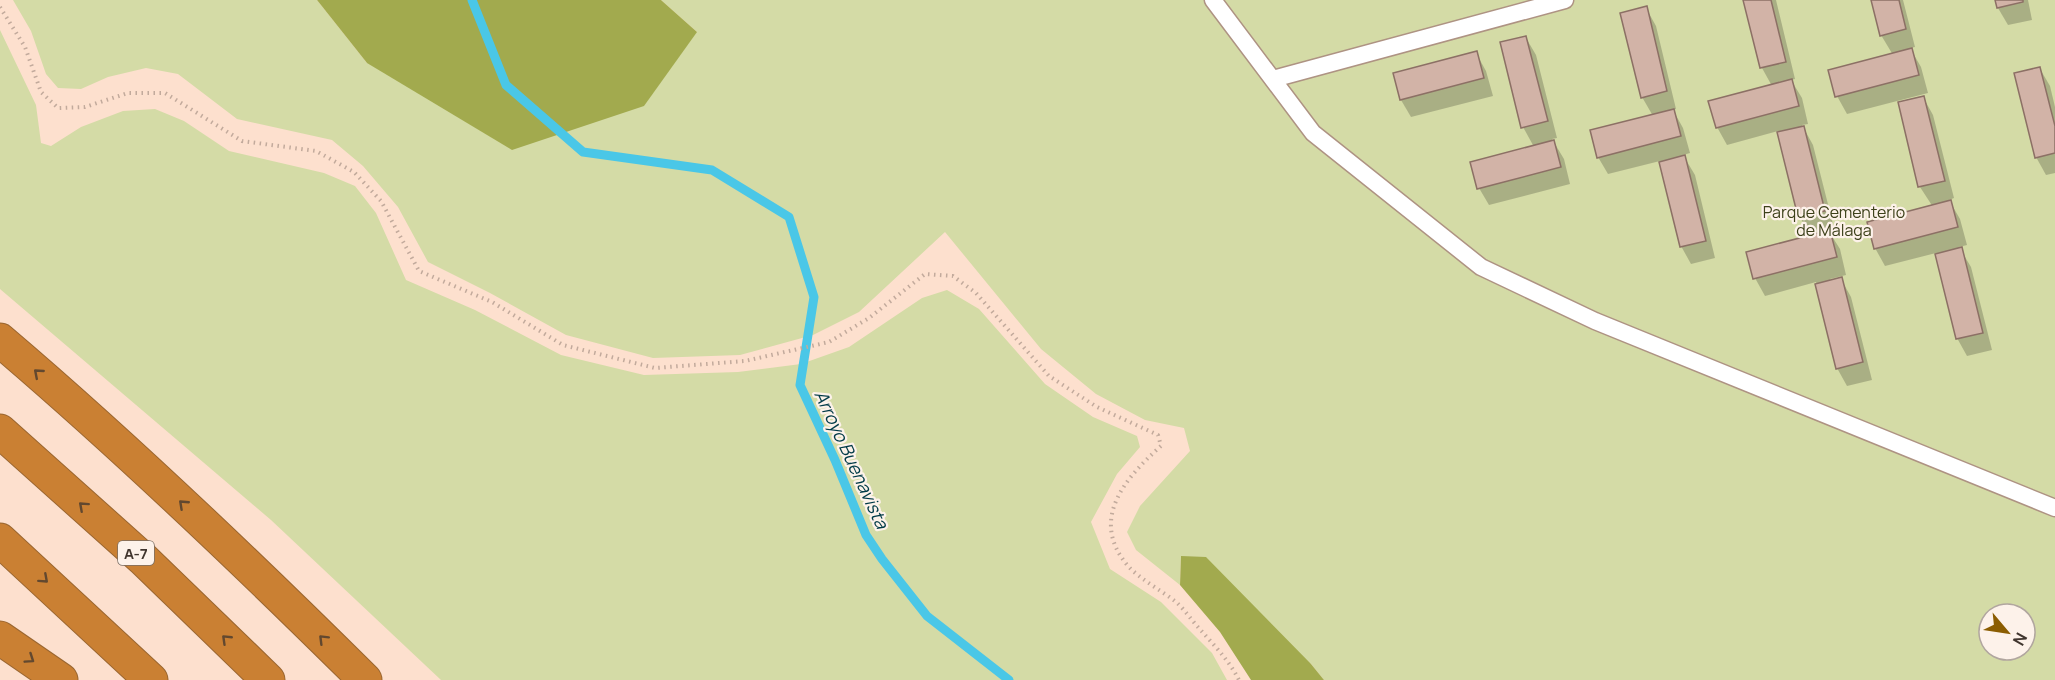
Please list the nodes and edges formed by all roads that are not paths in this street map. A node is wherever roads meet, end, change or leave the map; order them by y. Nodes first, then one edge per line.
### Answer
1 (1213, 0) edge
2 (1565, 0) edge
3 (1273, 79) junction
4 (0, 340) edge
5 (0, 431) edge
6 (2055, 508) edge
7 (0, 540) edge
8 (0, 638) edge
9 (61, 680) edge
10 (151, 680) edge
11 (268, 680) edge
12 (365, 680) edge

1 - 3 lane
2 - 3 lane
3 - 6 lane
12 -> 4 highway
11 -> 5 highway, A-7
7 -> 10 highway
8 -> 9 highway

